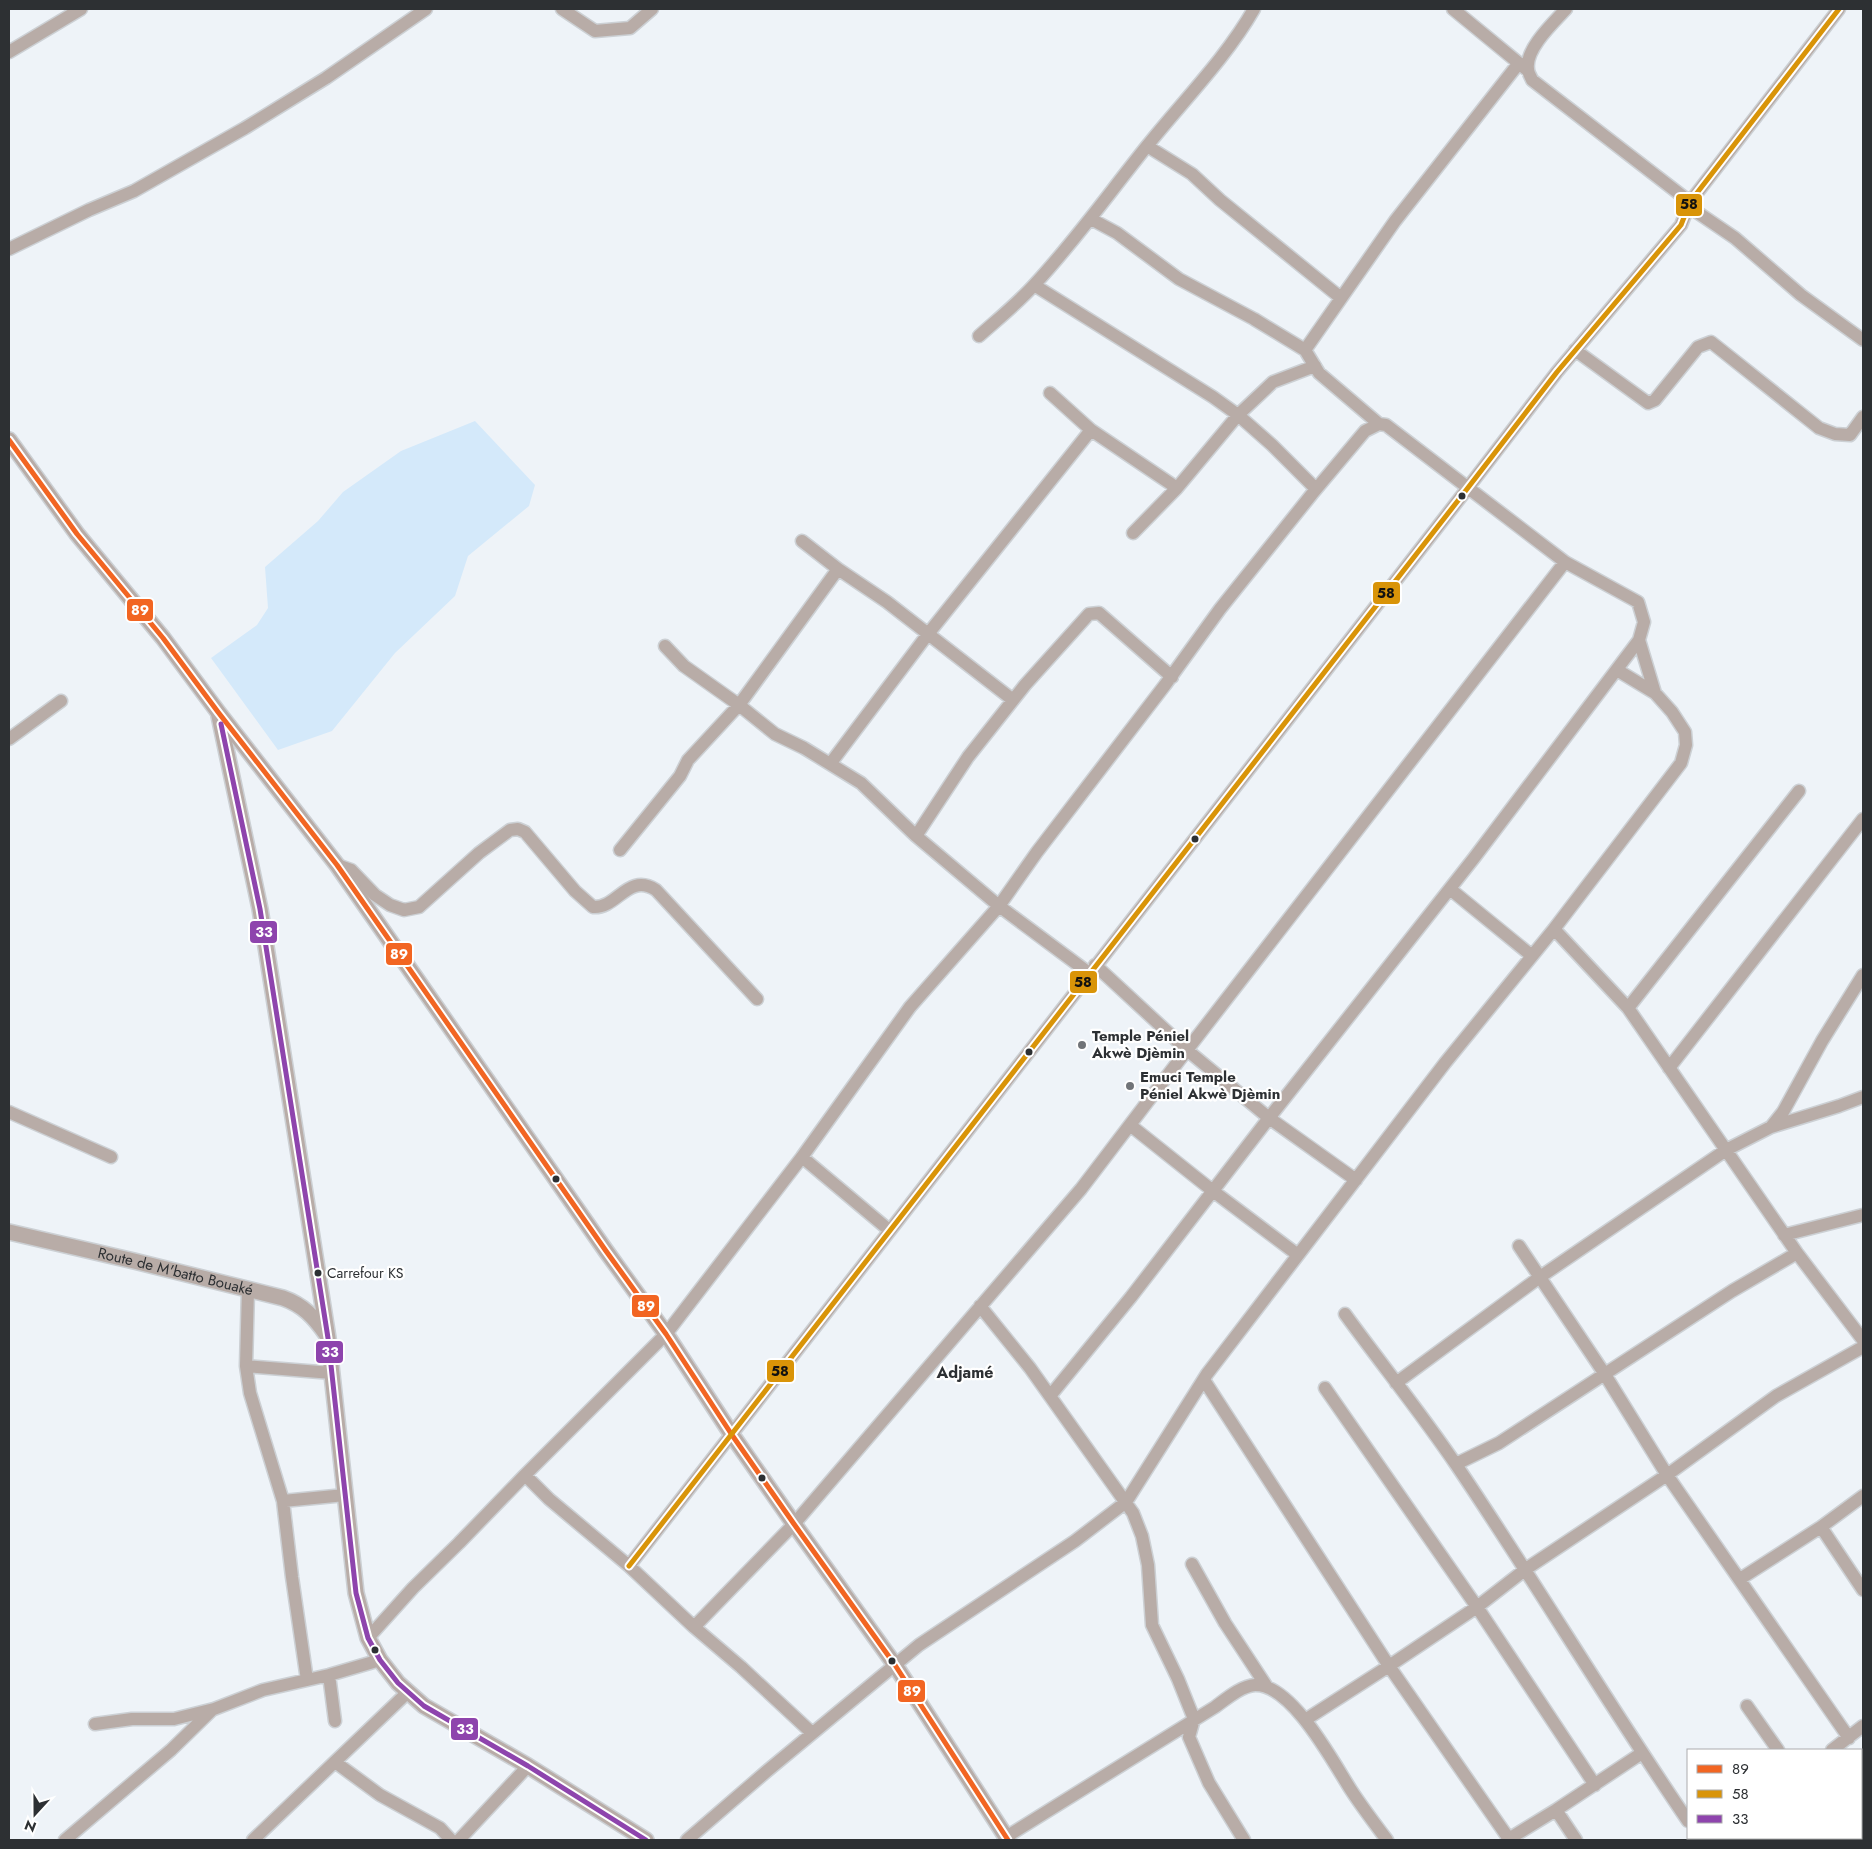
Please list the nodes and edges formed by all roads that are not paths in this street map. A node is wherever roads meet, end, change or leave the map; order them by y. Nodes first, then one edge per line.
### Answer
1 (81, 9) edge
2 (426, 9) edge
3 (562, 9) edge
4 (652, 9) edge
5 (1254, 9) edge
6 (1453, 9) edge
7 (1566, 9) edge
8 (1838, 9) edge
9 (9, 52) edge
10 (1524, 67) junction
11 (1147, 146) junction
12 (1689, 204) junction
13 (1091, 219) junction
14 (9, 249) edge
15 (1034, 285) junction
16 (1341, 298) junction
17 (979, 336) dead end
18 (1863, 340) edge
19 (1304, 350) junction
20 (1575, 350) junction
21 (1315, 366) junction
22 (1050, 393) dead end
23 (1238, 415) junction
24 (1863, 418) edge
25 (1379, 424) junction
26 (1091, 430) junction
27 (9, 440) edge
28 (1177, 488) junction
29 (1316, 489) junction
30 (1467, 489) junction
31 (1133, 533) dead end
32 (802, 540) dead end
33 (1565, 562) junction
34 (838, 569) junction
35 (928, 634) junction
36 (1639, 640) junction
37 (665, 646) dead end
38 (1617, 670) junction
39 (1172, 677) junction
40 (1655, 693) junction
41 (1013, 700) junction
42 (61, 701) dead end
43 (738, 705) junction
44 (218, 712) junction
45 (9, 740) edge
46 (830, 764) junction
47 (1799, 791) dead end
48 (1863, 819) edge
49 (916, 836) junction
50 (620, 850) dead end
51 (337, 865) junction
52 (1450, 889) junction
53 (999, 906) junction
54 (1554, 929) junction
55 (1532, 956) junction
56 (1092, 969) junction
57 (1863, 975) edge
58 (757, 999) dead end
59 (1628, 1008) junction
60 (1187, 1050) junction
61 (1669, 1068) junction
62 (1863, 1097) edge
63 (9, 1112) edge
64 (1269, 1118) junction
65 (1130, 1125) junction
66 (1771, 1127) junction
67 (1726, 1150) junction
68 (111, 1157) dead end
69 (802, 1157) junction
70 (1356, 1180) junction
71 (1213, 1191) junction
72 (1863, 1215) edge
73 (889, 1230) junction
74 (9, 1232) edge
75 (1784, 1234) junction
76 (1519, 1246) dead end
77 (1797, 1253) junction
78 (1298, 1255) junction
79 (1540, 1277) junction
80 (248, 1289) junction
81 (980, 1306) junction
82 (1345, 1314) dead end
83 (666, 1334) junction
84 (328, 1338) junction
85 (1863, 1340) edge
86 (1863, 1347) edge
87 (246, 1366) junction
88 (332, 1373) junction
89 (1604, 1374) junction
90 (1204, 1380) junction
91 (1396, 1383) junction
92 (1325, 1388) dead end
93 (1050, 1396) junction
94 (732, 1435) junction
95 (1456, 1464) junction
96 (525, 1475) junction
97 (1667, 1475) junction
98 (345, 1495) junction
99 (1863, 1496) edge
100 (283, 1501) junction
101 (1126, 1502) junction
102 (794, 1524) junction
103 (1821, 1527) junction
104 (1192, 1564) dead end
105 (629, 1566) junction
106 (1526, 1569) junction
107 (1740, 1579) junction
108 (1863, 1590) edge
109 (1477, 1608) junction
110 (694, 1627) junction
111 (368, 1638) junction
112 (380, 1660) junction
113 (895, 1665) junction
114 (1389, 1666) junction
115 (328, 1675) junction
116 (307, 1680) junction
117 (1267, 1687) junction
118 (408, 1692) junction
119 (1747, 1706) dead end
120 (214, 1708) junction
121 (1194, 1720) junction
122 (1305, 1720) junction
123 (335, 1721) dead end
124 (95, 1724) dead end
125 (1863, 1726) edge
126 (812, 1733) junction
127 (1849, 1738) junction
128 (1777, 1749) edge
129 (1833, 1749) edge
130 (1642, 1753) junction
131 (335, 1762) junction
132 (528, 1766) junction
133 (1595, 1785) junction
134 (1556, 1810) junction
135 (1687, 1820) edge
136 (1007, 1839) edge
137 (65, 1840) edge
138 (253, 1840) edge
139 (451, 1840) edge
140 (459, 1840) edge
141 (646, 1840) edge
142 (687, 1840) edge
143 (1243, 1840) edge
144 (1387, 1840) edge
145 (1508, 1840) edge
146 (1576, 1840) edge

1 - 9 street
2 - 14 street
3 - 4 street
5 - 11 street
6 - 10 street
7 - 10 street
8 - 12 street
10 - 12 street
10 - 16 street
11 - 13 street
11 - 16 street
12 - 18 street
12 - 20 street
13 - 15 street
13 - 19 street
15 - 17 street
15 - 23 street
16 - 19 street
19 - 21 street
20 - 24 street
20 - 30 street
21 - 23 street
21 - 25 street
22 - 26 street
23 - 28 street
23 - 29 street
25 - 29 street
25 - 30 street
26 - 28 street
26 - 35 street
27 - 44 street
28 - 31 street
29 - 39 street
30 - 33 street
30 - 56 street
32 - 34 street
33 - 36 street
33 - 60 street
34 - 35 street
34 - 43 street
35 - 41 street
35 - 46 street
36 - 38 street
36 - 40 street
37 - 43 street
38 - 40 street
38 - 52 street
39 - 41 street
39 - 53 street
40 - 54 street
41 - 49 street
42 - 45 street
43 - 46 street
43 - 50 street
44 - 51 street
44 - 84 street
46 - 49 street
47 - 59 street
48 - 61 street
49 - 53 street
51 - 58 street
51 - 83 street
52 - 55 street
52 - 64 street
53 - 56 street
53 - 69 street
54 - 55 street
54 - 59 street
55 - 70 street
56 - 60 street
56 - 73 street
57 - 66 street
59 - 61 street
60 - 64 street
60 - 65 street
61 - 67 street
62 - 66 street
63 - 68 street
64 - 70 street
64 - 71 street
65 - 71 street
65 - 81 street
66 - 67 street
67 - 75 street
67 - 79 street
69 - 73 street
69 - 83 street
70 - 78 street
71 - 78 street
71 - 93 street
72 - 75 street
73 - 94 street
74 - 80 street, Route de M'batto Bouaké
75 - 77 street
76 - 79 street
77 - 85 street
77 - 89 street
78 - 90 street
79 - 89 street
79 - 91 street
80 - 84 street, Route de M'batto Bouaké
80 - 87 street
81 - 93 street
81 - 102 street
82 - 91 street
83 - 94 street
83 - 96 street
84 - 88 street
86 - 97 street
87 - 88 street
87 - 100 street
88 - 98 street
89 - 95 street
89 - 97 street
90 - 101 street
90 - 114 street
91 - 95 street
92 - 109 street
93 - 101 street
94 - 102 street
94 - 105 street
95 - 106 street
96 - 105 street
96 - 111 street
97 - 106 street
97 - 107 street
98 - 100 street
98 - 111 street
99 - 103 street
100 - 116 street
101 - 113 street
101 - 121 street
102 - 110 street
102 - 113 street
103 - 107 street
103 - 108 street
104 - 117 street
105 - 110 street
106 - 109 street
106 - 130 street
107 - 127 street
109 - 114 street
109 - 133 street
110 - 126 street
111 - 112 street
112 - 115 street
112 - 118 street
113 - 126 street
113 - 136 street
114 - 122 street
114 - 145 street
115 - 116 street
115 - 123 street
116 - 120 street
117 - 121 street
117 - 122 street
118 - 131 street
118 - 132 street
119 - 128 street
120 - 124 street
120 - 137 street
121 - 136 street
121 - 143 street
122 - 144 street
125 - 127 street
126 - 142 street
127 - 129 street
130 - 133 street
130 - 135 street
131 - 138 street
131 - 139 street
132 - 140 street
132 - 141 street
133 - 134 street
134 - 145 street
134 - 146 street

